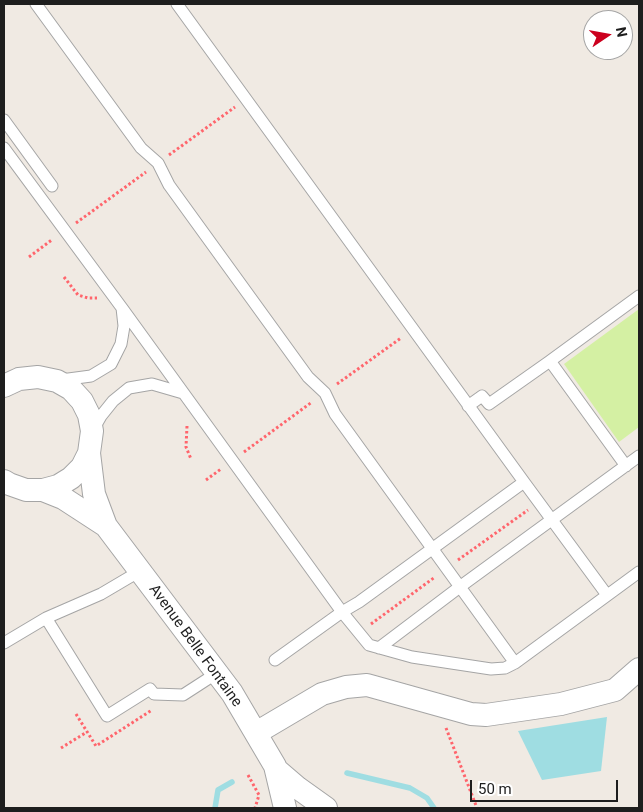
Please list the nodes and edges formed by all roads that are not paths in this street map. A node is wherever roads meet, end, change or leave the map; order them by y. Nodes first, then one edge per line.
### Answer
1 (36, 4) edge
2 (177, 4) edge
3 (4, 120) edge
4 (4, 148) edge
5 (52, 186) dead end
6 (639, 296) edge
7 (118, 303) junction
8 (550, 361) junction
9 (9, 377) edge
10 (57, 381) junction
11 (183, 393) junction
12 (468, 406) junction
13 (90, 442) junction
14 (639, 456) edge
15 (626, 466) junction
16 (524, 482) junction
17 (6, 486) edge
18 (43, 490) junction
19 (552, 520) junction
20 (106, 526) junction
21 (433, 548) junction
22 (140, 571) junction
23 (639, 572) edge
24 (461, 586) junction
25 (607, 596) junction
26 (342, 612) junction
27 (46, 618) junction
28 (4, 644) edge
29 (379, 648) junction
30 (275, 660) dead end
31 (515, 663) junction
32 (639, 669) edge
33 (217, 673) junction
34 (256, 733) junction
35 (277, 770) junction
36 (285, 808) edge
37 (326, 808) edge

1 - 21 lane
2 - 12 lane
3 - 5 lane
4 - 7 lane
6 - 8 lane
7 - 10 lane
7 - 11 lane
8 - 12 lane
8 - 15 lane
9 - 10 street
10 - 13 street, Avenue Belle Fontaine
11 - 13 lane
11 - 26 lane
12 - 16 lane
13 - 18 street
13 - 20 street, Avenue Belle Fontaine
14 - 15 lane
15 - 19 lane
16 - 19 lane
16 - 21 lane
17 - 18 street
18 - 20 street, Avenue Belle Fontaine
19 - 24 lane
19 - 25 lane
20 - 22 street, Avenue Belle Fontaine
21 - 24 lane
21 - 26 lane
22 - 27 lane
22 - 33 street, Avenue Belle Fontaine
23 - 25 lane
24 - 29 lane
24 - 31 lane
25 - 31 lane
26 - 29 lane
26 - 30 lane
27 - 28 lane
27 - 33 lane
29 - 31 lane
32 - 34 street
33 - 34 street, Avenue Belle Fontaine
34 - 35 street, Avenue Belle Fontaine
35 - 36 street, Avenue Belle Fontaine
35 - 37 street, Avenue Belle Fontaine

